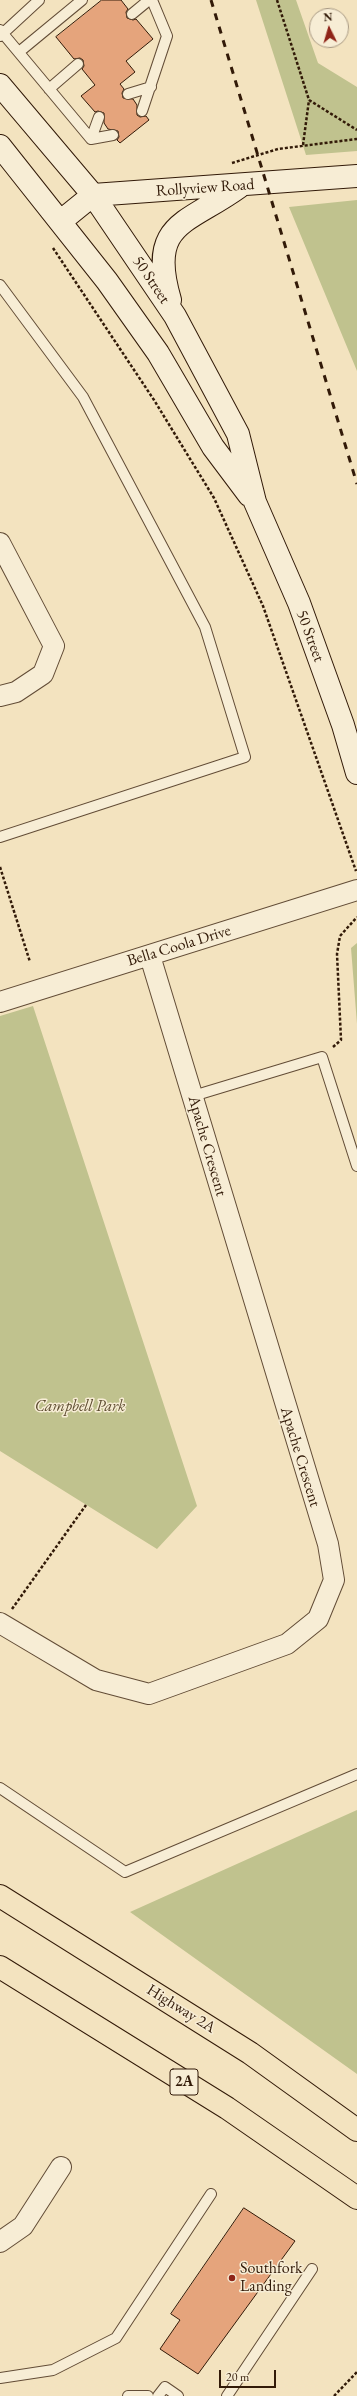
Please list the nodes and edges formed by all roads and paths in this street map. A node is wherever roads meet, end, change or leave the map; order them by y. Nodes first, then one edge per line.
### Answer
1 (39, 0) edge
2 (82, 0) edge
3 (149, 0) edge
4 (152, 0) edge
5 (277, 0) edge
6 (132, 14) dead end
7 (1, 33) edge
8 (18, 52) junction
9 (78, 64) dead end
10 (0, 85) edge
11 (151, 87) junction
12 (49, 89) junction
13 (128, 94) dead end
14 (309, 100) junction
15 (142, 111) dead end
16 (99, 117) dead end
17 (357, 130) edge
18 (113, 135) dead end
19 (91, 139) junction
20 (357, 139) edge
21 (0, 146) edge
22 (303, 146) junction
23 (225, 164) dead end
24 (357, 176) edge
25 (240, 186) junction
26 (93, 196) junction
27 (61, 221) junction
28 (51, 245) dead end
29 (0, 285) edge
30 (175, 316) junction
31 (255, 502) junction
32 (0, 543) edge
33 (0, 696) edge
34 (357, 773) edge
35 (0, 837) edge
36 (0, 867) edge
37 (357, 873) edge
38 (357, 890) edge
39 (357, 917) edge
40 (150, 956) junction
41 (30, 962) dead end
42 (0, 1002) edge
43 (322, 1057) junction
44 (193, 1096) junction
45 (357, 1166) edge
46 (86, 1505) dead end
47 (0, 1624) edge
48 (357, 1774) edge
49 (0, 1788) edge
50 (0, 1896) edge
51 (0, 1967) edge
52 (357, 2130) edge
53 (62, 2168) dead end
54 (351, 2193) edge
55 (211, 2194) dead end
56 (357, 2209) edge
57 (0, 2242) edge
58 (312, 2269) dead end
59 (357, 2372) edge
60 (0, 2378) edge
61 (128, 2396) edge
62 (148, 2396) edge
63 (158, 2396) edge
64 (178, 2396) edge
65 (227, 2396) edge
66 (334, 2396) edge

1 - 7 lane
2 - 8 lane
3 - 6 lane
4 - 11 lane
5 - 14 path
7 - 8 lane
8 - 12 lane
9 - 12 lane
10 - 26 main road, 50 Street
11 - 13 lane
11 - 15 lane
12 - 19 lane
14 - 17 path
14 - 22 path
16 - 19 lane
18 - 19 lane
20 - 22 path
21 - 27 main road, 50 Street
22 - 23 path
24 - 25 main road, Rollyview Road
25 - 26 main road, Rollyview Road
25 - 30 main road
26 - 27 main road
26 - 30 main road, 50 Street
27 - 31 main road, 50 Street
28 - 37 path
29 - 35 lane
30 - 31 main road, 50 Street
31 - 34 main road, 50 Street
32 - 33 street
36 - 41 path
38 - 40 street, Bella Coola Drive
39 - 43 path
40 - 42 street, Bella Coola Drive
40 - 44 street, Apache Crescent
43 - 44 lane
43 - 45 lane
44 - 47 street, Apache Crescent
46 - 47 path
48 - 49 lane
50 - 52 main road, Highway 2A
51 - 54 main road, 2A
53 - 57 street
54 - 56 main road
55 - 60 lane
58 - 65 lane
59 - 66 path
61 - 62 lane
63 - 64 lane

